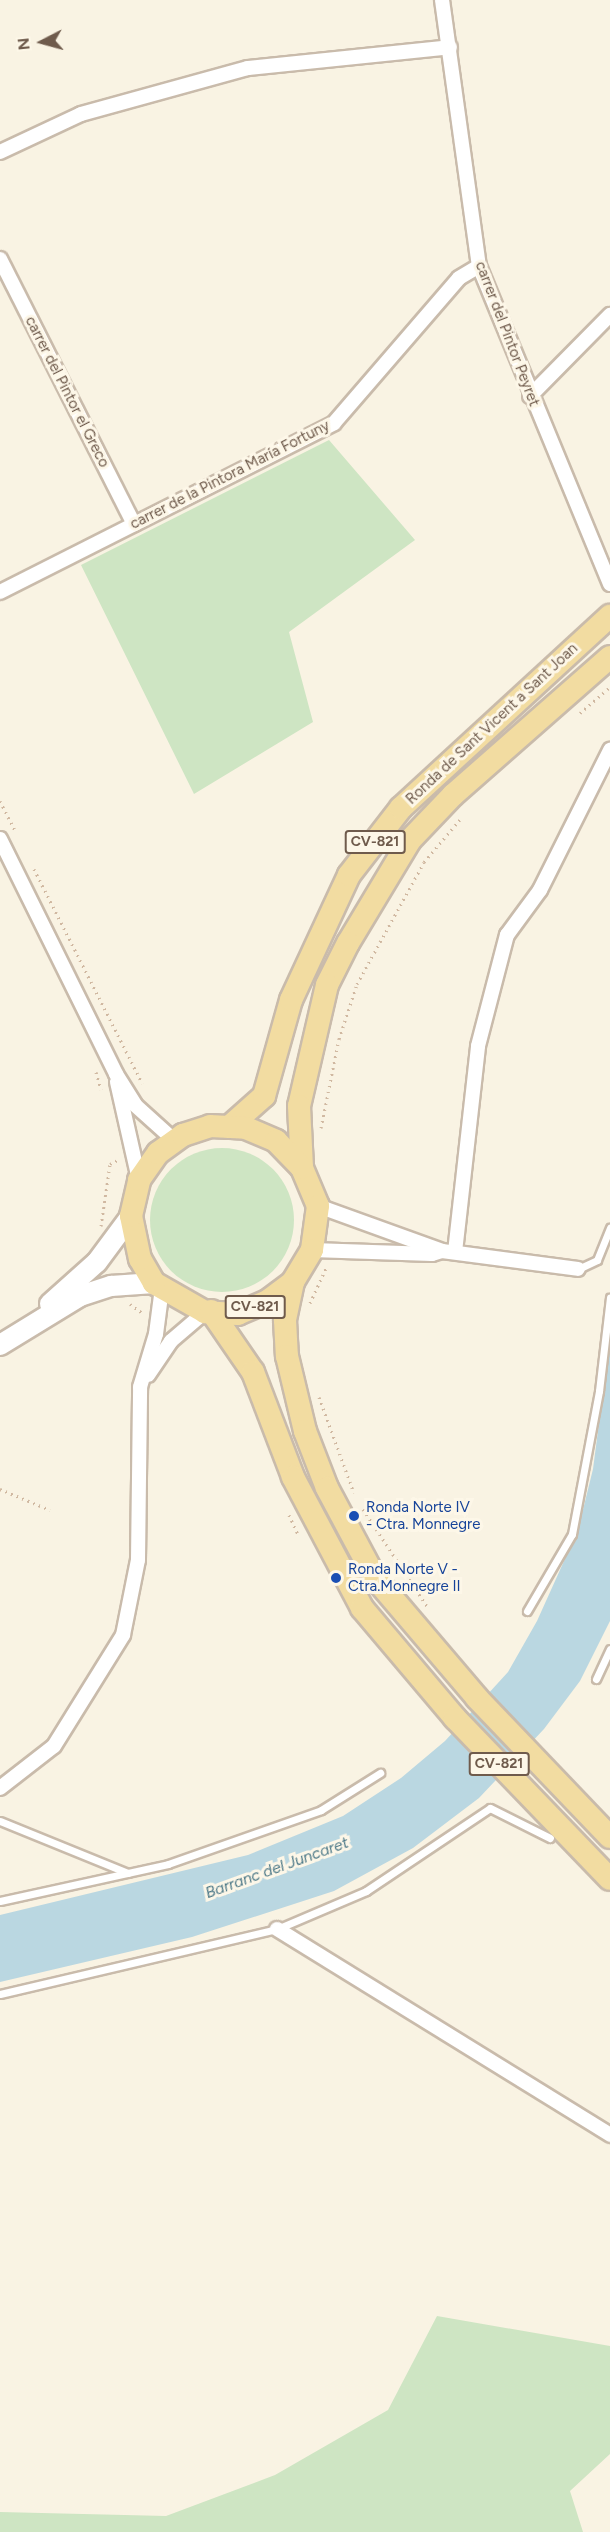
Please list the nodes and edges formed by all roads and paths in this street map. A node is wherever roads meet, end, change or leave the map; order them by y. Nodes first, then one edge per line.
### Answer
1 (442, 0) edge
2 (450, 47) junction
3 (0, 152) edge
4 (0, 259) edge
5 (479, 266) junction
6 (610, 315) edge
7 (530, 396) junction
8 (134, 524) junction
9 (610, 584) edge
10 (0, 592) edge
11 (610, 616) edge
12 (610, 657) edge
13 (610, 687) edge
14 (575, 717) dead end
15 (610, 750) edge
16 (0, 801) edge
17 (464, 815) dead end
18 (16, 832) dead end
19 (0, 839) edge
20 (32, 864) dead end
21 (94, 1066) dead end
22 (116, 1074) junction
23 (143, 1085) dead end
24 (103, 1096) dead end
25 (229, 1127) junction
26 (321, 1137) dead end
27 (175, 1141) junction
28 (116, 1149) dead end
29 (118, 1160) dead end
30 (302, 1168) junction
31 (140, 1180) junction
32 (318, 1206) junction
33 (131, 1216) junction
34 (610, 1228) edge
35 (320, 1250) junction
36 (448, 1251) junction
37 (578, 1269) joint
38 (293, 1282) junction
39 (158, 1285) junction
40 (610, 1298) edge
41 (208, 1312) junction
42 (308, 1314) dead end
43 (7, 1341) edge
44 (140, 1387) junction
45 (316, 1388) dead end
46 (0, 1489) edge
47 (50, 1510) dead end
48 (528, 1611) dead end
49 (432, 1613) dead end
50 (610, 1648) edge
51 (596, 1679) dead end
52 (380, 1773) dead end
53 (0, 1788) edge
54 (0, 1821) edge
55 (610, 1837) edge
56 (550, 1838) dead end
57 (128, 1873) junction
58 (610, 1879) edge
59 (0, 1902) edge
60 (277, 1929) junction
61 (0, 1994) edge
62 (610, 2134) edge

1 - 2 street, carrer del Pintor Peyret
2 - 3 street
2 - 5 street, carrer del Pintor Peyret
4 - 8 street, carrer del Pintor el Greco
5 - 7 street, carrer del Pintor Peyret
5 - 8 street, carrer de la Pintora María Fortuny
6 - 7 street
7 - 9 street, carrer del Pintor Peyret
8 - 10 street, carrer de la Pintora María Fortuny
11 - 25 main road, Ronda de Sant Vicent a Sant Joan / CV-821
12 - 30 main road, Ronda de Sant Vicent a Sant Joan / CV-821
13 - 14 path
15 - 36 street
16 - 18 path
17 - 26 path
19 - 22 street
20 - 23 path
21 - 24 path
22 - 27 street
22 - 31 street
25 - 27 main road, CV-821
25 - 30 main road, CV-821
27 - 31 main road, CV-821
28 - 29 path
30 - 32 main road, Ronda de Sant Vicent a Sant Joan / CV-821
31 - 33 main road, CV-821
32 - 35 main road, CV-821
32 - 36 street
33 - 39 main road, CV-821
33 - 43 street
34 - 37 lane
35 - 36 street
35 - 38 main road, CV-821
35 - 42 path
36 - 37 street
38 - 41 main road, CV-821
38 - 55 main road, CV-821
39 - 41 main road, CV-821
39 - 43 street
39 - 44 street
40 - 48 lane
41 - 44 street
41 - 58 main road, CV-821
44 - 53 street
45 - 49 path
46 - 47 path
50 - 51 lane
52 - 57 lane
54 - 57 lane
56 - 60 lane
57 - 59 lane
60 - 61 lane
60 - 62 street

